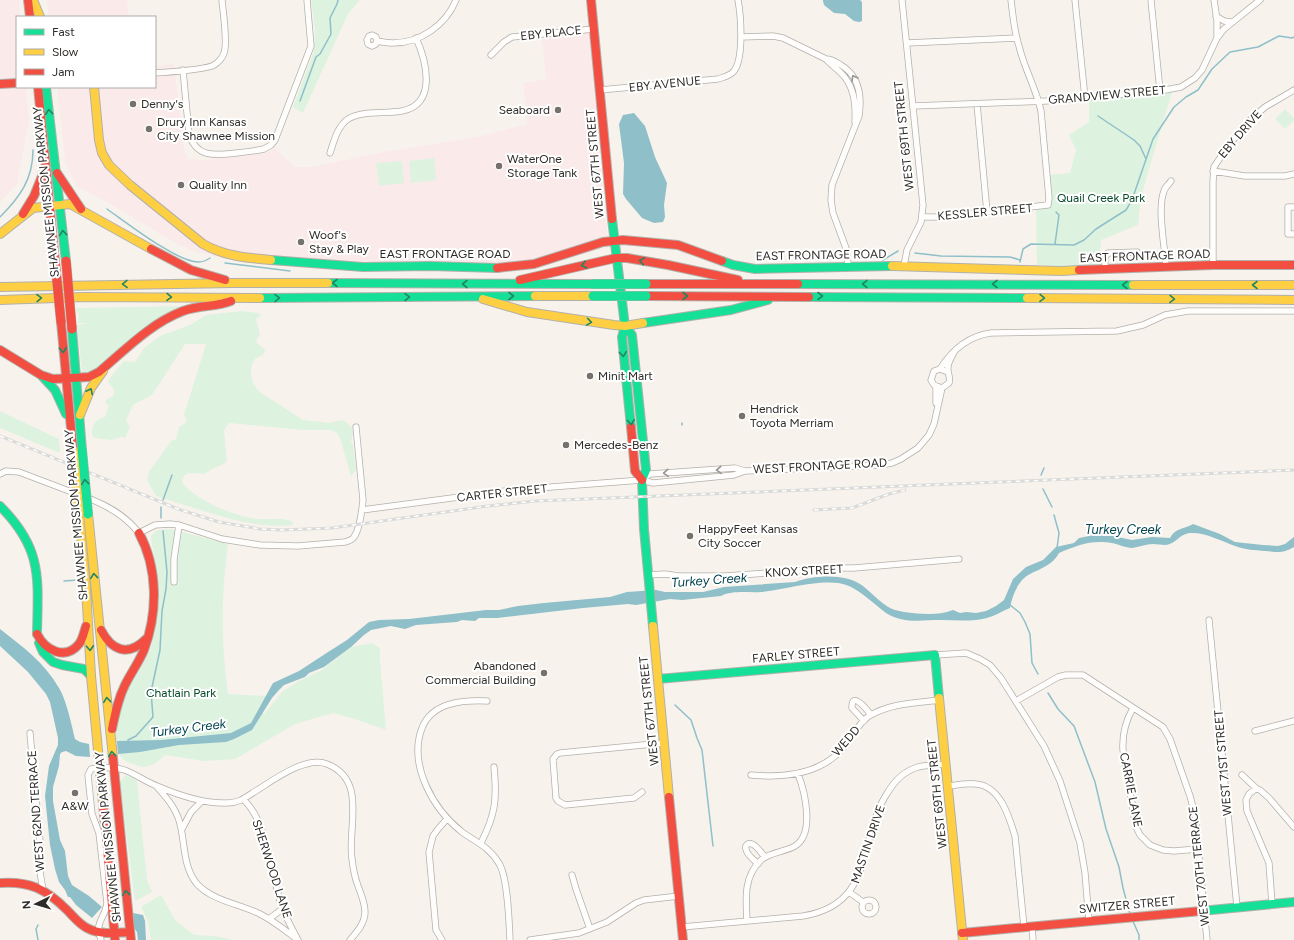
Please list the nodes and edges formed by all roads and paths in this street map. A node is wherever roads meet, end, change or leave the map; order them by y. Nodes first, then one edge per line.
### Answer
1 (28, 0) edge
2 (34, 0) edge
3 (38, 0) edge
4 (222, 0) edge
5 (307, 0) edge
6 (456, 0) edge
7 (591, 0) edge
8 (738, 0) edge
9 (902, 0) edge
10 (1011, 0) edge
11 (1075, 0) edge
12 (1151, 0) edge
13 (1214, 0) edge
14 (1260, 0) edge
15 (30, 16) edge
16 (40, 16) edge
17 (40, 16) edge
18 (1216, 16) junction
19 (1231, 22) junction
20 (594, 29) junction
21 (740, 37) junction
22 (416, 38) junction
23 (1017, 38) junction
24 (1217, 38) junction
25 (377, 41) dead end
26 (907, 43) junction
27 (491, 56) dead end
28 (183, 70) junction
29 (156, 72) edge
30 (16, 83) edge
31 (0, 84) edge
32 (38, 88) edge
33 (46, 88) edge
34 (94, 88) edge
35 (600, 90) junction
36 (1294, 90) edge
37 (1160, 91) junction
38 (1085, 98) junction
39 (1039, 101) junction
40 (977, 104) junction
41 (913, 106) junction
42 (330, 153) dead end
43 (45, 168) junction
44 (1213, 171) junction
45 (56, 172) junction
46 (1294, 174) edge
47 (1171, 181) dead end
48 (60, 205) junction
49 (49, 206) junction
50 (1294, 207) edge
51 (82, 209) junction
52 (987, 212) junction
53 (22, 216) junction
54 (922, 217) junction
55 (0, 234) edge
56 (1294, 234) edge
57 (615, 240) junction
58 (1136, 252) dead end
59 (616, 258) junction
60 (1213, 265) junction
61 (1294, 265) edge
62 (904, 266) junction
63 (848, 267) junction
64 (1166, 267) junction
65 (1106, 270) junction
66 (234, 283) junction
67 (504, 284) junction
68 (757, 284) junction
69 (1294, 285) edge
70 (0, 288) edge
71 (472, 296) junction
72 (781, 296) junction
73 (238, 298) junction
74 (0, 300) edge
75 (1294, 300) edge
76 (1294, 311) edge
77 (625, 326) junction
78 (0, 350) edge
79 (954, 352) junction
80 (106, 367) junction
81 (940, 369) junction
82 (948, 372) junction
83 (41, 375) junction
84 (76, 378) junction
85 (66, 379) junction
86 (638, 382) junction
87 (626, 383) junction
88 (939, 387) junction
89 (79, 419) junction
90 (70, 421) junction
91 (356, 426) dead end
92 (77, 450) junction
93 (745, 471) junction
94 (693, 472) junction
95 (0, 474) edge
96 (694, 479) junction
97 (642, 480) junction
98 (0, 506) edge
99 (362, 510) junction
100 (83, 514) junction
101 (179, 525) junction
102 (139, 533) junction
103 (959, 559) dead end
104 (648, 575) junction
105 (174, 582) dead end
106 (98, 614) junction
107 (88, 620) junction
108 (1209, 620) dead end
109 (37, 634) junction
110 (148, 637) junction
111 (935, 655) junction
112 (91, 676) junction
113 (658, 679) junction
114 (940, 700) junction
115 (487, 701) dead end
116 (1016, 701) junction
117 (1133, 708) junction
118 (871, 715) junction
119 (864, 721) junction
120 (1294, 721) edge
121 (1255, 731) dead end
122 (30, 732) dead end
123 (110, 739) junction
124 (664, 743) junction
125 (946, 764) junction
126 (494, 767) dead end
127 (99, 768) junction
128 (114, 768) junction
129 (798, 774) junction
130 (1242, 774) dead end
131 (751, 775) dead end
132 (155, 785) junction
133 (948, 786) junction
134 (1257, 789) junction
135 (642, 792) dead end
136 (244, 800) junction
137 (202, 801) junction
138 (447, 819) junction
139 (1294, 827) edge
140 (182, 829) junction
141 (481, 843) junction
142 (1198, 849) junction
143 (765, 857) junction
144 (758, 864) junction
145 (572, 875) dead end
146 (0, 883) edge
147 (43, 890) junction
148 (849, 892) junction
149 (679, 896) junction
150 (863, 902) dead end
151 (1294, 902) edge
152 (1272, 904) junction
153 (1237, 907) junction
154 (282, 909) junction
155 (1203, 910) junction
156 (269, 919) junction
157 (747, 921) junction
158 (1089, 921) junction
159 (682, 927) junction
160 (1028, 927) junction
161 (590, 929) junction
162 (99, 936) edge
163 (131, 936) edge
164 (963, 936) edge
165 (115, 937) edge
166 (298, 940) edge
167 (350, 940) edge
168 (442, 940) edge
169 (510, 940) edge
170 (530, 940) edge
171 (683, 940) edge
172 (1033, 940) edge
173 (1207, 940) edge

1 - 15 main road
2 - 16 main road
3 - 17 main road
4 - 28 street
5 - 28 street
6 - 22 street
7 - 20 main road, WEST 67TH STREET
8 - 21 street
9 - 26 street, WEST 69TH STREET
10 - 23 street
11 - 38 street
12 - 37 street
13 - 18 street
14 - 19 street, GRANDVIEW STREET
18 - 19 street
18 - 24 street
19 - 24 street, GRANDVIEW STREET
20 - 27 street, EBY PLACE
20 - 35 main road, WEST 67TH STREET
21 - 35 street, EBY AVENUE
21 - 63 street
22 - 25 street
22 - 42 street
23 - 26 street
23 - 39 street
24 - 37 street, GRANDVIEW STREET
26 - 41 street, WEST 69TH STREET
28 - 29 street
30 - 31 main road
32 - 43 main road, SHAWNEE MISSION PARKWAY
45 -> 33 main road, SHAWNEE MISSION PARKWAY
34 - 57 main road, EAST FRONTAGE ROAD
35 - 57 main road, WEST 67TH STREET
36 - 44 street, EBY DRIVE
37 - 38 street, GRANDVIEW STREET
38 - 39 street, GRANDVIEW STREET
39 - 40 street, GRANDVIEW STREET
39 - 52 street, KESSLER STREET
40 - 41 street, GRANDVIEW STREET
40 - 52 street
41 - 54 street, WEST 69TH STREET
43 - 49 main road, SHAWNEE MISSION PARKWAY
43 - 53 main road
44 - 46 street, EBY DRIVE
44 - 60 street, EBY DRIVE
45 - 48 main road, SHAWNEE MISSION PARKWAY
45 - 51 main road
47 - 64 street
48 - 49 main road
48 - 51 main road
84 -> 48 main road, SHAWNEE MISSION PARKWAY, bridge
49 - 53 main road
49 -> 85 main road, SHAWNEE MISSION PARKWAY, bridge
50 - 56 street
51 - 66 main road
52 - 54 street, KESSLER STREET
53 - 55 main road
54 - 62 street, WEST 69TH STREET
57 - 59 main road, WEST 67TH STREET
57 - 63 main road, EAST FRONTAGE ROAD
58 - 65 street
59 -> 67 main road
68 -> 59 main road
59 - 77 main road, WEST 67TH STREET
60 - 61 main road, EAST FRONTAGE ROAD
60 - 64 main road, EAST FRONTAGE ROAD
62 - 63 main road, EAST FRONTAGE ROAD
62 - 65 main road, EAST FRONTAGE ROAD
64 - 65 main road, EAST FRONTAGE ROAD
67 -> 66 main road
66 -> 70 main road
67 - 68 main road, bridge
69 -> 68 main road
71 -> 72 main road, bridge
73 -> 71 main road
71 -> 77 main road
72 -> 75 main road
72 - 77 main road
74 -> 73 main road
73 - 80 main road
76 - 79 street
77 - 86 main road, WEST 67TH STREET
77 -> 87 main road, WEST 67TH STREET
78 - 83 main road
79 - 81 street
79 - 82 street
80 - 84 main road
89 -> 80 main road
81 - 82 street
81 - 88 street
82 - 88 street
83 - 85 main road
83 - 90 main road
84 - 85 main road
84 - 89 main road, SHAWNEE MISSION PARKWAY
85 - 90 main road, SHAWNEE MISSION PARKWAY
86 - 87 main road
86 - 97 main road, WEST 67TH STREET
87 -> 97 main road, WEST 67TH STREET
88 - 93 street, WEST FRONTAGE ROAD
89 - 92 main road, SHAWNEE MISSION PARKWAY
90 - 92 main road, SHAWNEE MISSION PARKWAY
91 - 99 street
92 - 100 main road, SHAWNEE MISSION PARKWAY, bridge
93 -> 94 street, WEST FRONTAGE ROAD
93 - 96 street, WEST FRONTAGE ROAD
94 - 96 street
94 -> 97 street, WEST FRONTAGE ROAD
95 - 102 street
96 - 97 street, WEST FRONTAGE ROAD
97 - 99 street, CARTER STREET
97 - 104 main road, WEST 67TH STREET
98 - 109 main road
99 - 101 street
106 -> 100 main road, SHAWNEE MISSION PARKWAY
100 - 107 main road, SHAWNEE MISSION PARKWAY
101 - 102 street
101 - 105 street
102 - 110 main road
103 - 104 street, KNOX STREET
104 - 113 main road, WEST 67TH STREET
106 - 110 main road
123 -> 106 main road, SHAWNEE MISSION PARKWAY
107 - 109 main road
107 -> 112 main road, SHAWNEE MISSION PARKWAY
108 - 153 street, WEST 71ST STREET
109 - 112 main road
110 - 123 main road
111 - 113 main road, FARLEY STREET
111 - 114 main road, WEST 69TH STREET
111 - 116 street
112 - 127 main road, SHAWNEE MISSION PARKWAY
113 - 124 main road, WEST 67TH STREET
114 - 118 street, WEDD
114 - 125 main road, WEST 69TH STREET
115 - 138 street
116 - 117 street, WEST 70TH TERRACE
116 - 158 street
117 - 142 street, WEST 70TH TERRACE
117 - 142 street, CARRIE LANE
118 - 119 street, WEDD
118 - 119 street
119 - 129 street, WEDD
120 - 121 street
122 - 147 street, WEST 62ND TERRACE
128 -> 123 main road, SHAWNEE MISSION PARKWAY
124 - 135 street
124 - 149 main road, WEST 67TH STREET
125 - 133 main road, WEST 69TH STREET
125 - 148 street, MASTIN DRIVE
126 - 141 street
127 - 128 street
127 - 162 street
127 - 165 main road, SHAWNEE MISSION PARKWAY
128 - 132 street
163 -> 128 main road, SHAWNEE MISSION PARKWAY
129 - 131 street, WEDD
129 - 143 street
130 - 134 street
132 - 137 street
132 - 140 street
133 - 160 street
133 - 164 main road, WEST 69TH STREET
134 - 139 street
134 - 152 street
136 - 137 street
136 - 154 street, SHERWOOD LANE
136 - 167 street
137 - 140 street
138 - 141 street
138 - 168 street
140 - 156 street
141 - 169 street
142 - 155 street, WEST 70TH TERRACE
143 - 144 street
143 - 144 street
144 - 157 street
145 - 161 street
146 - 147 main road
147 - 162 main road
148 - 150 street, MASTIN DRIVE
148 - 157 street, MASTIN DRIVE
149 - 159 main road, WEST 67TH STREET
149 - 161 street
151 - 152 main road, SWITZER STREET
152 - 153 main road, SWITZER STREET
153 - 155 main road, SWITZER STREET
154 - 156 street
154 - 166 street, SHERWOOD LANE
155 - 158 main road, SWITZER STREET
155 - 173 street, WEST 70TH TERRACE
156 - 166 street
157 - 159 street, MASTIN DRIVE
158 - 160 main road, SWITZER STREET
159 - 171 main road, WEST 67TH STREET
160 - 164 main road, SWITZER STREET
160 - 172 street
161 - 170 street
162 - 165 main road
163 - 165 main road

